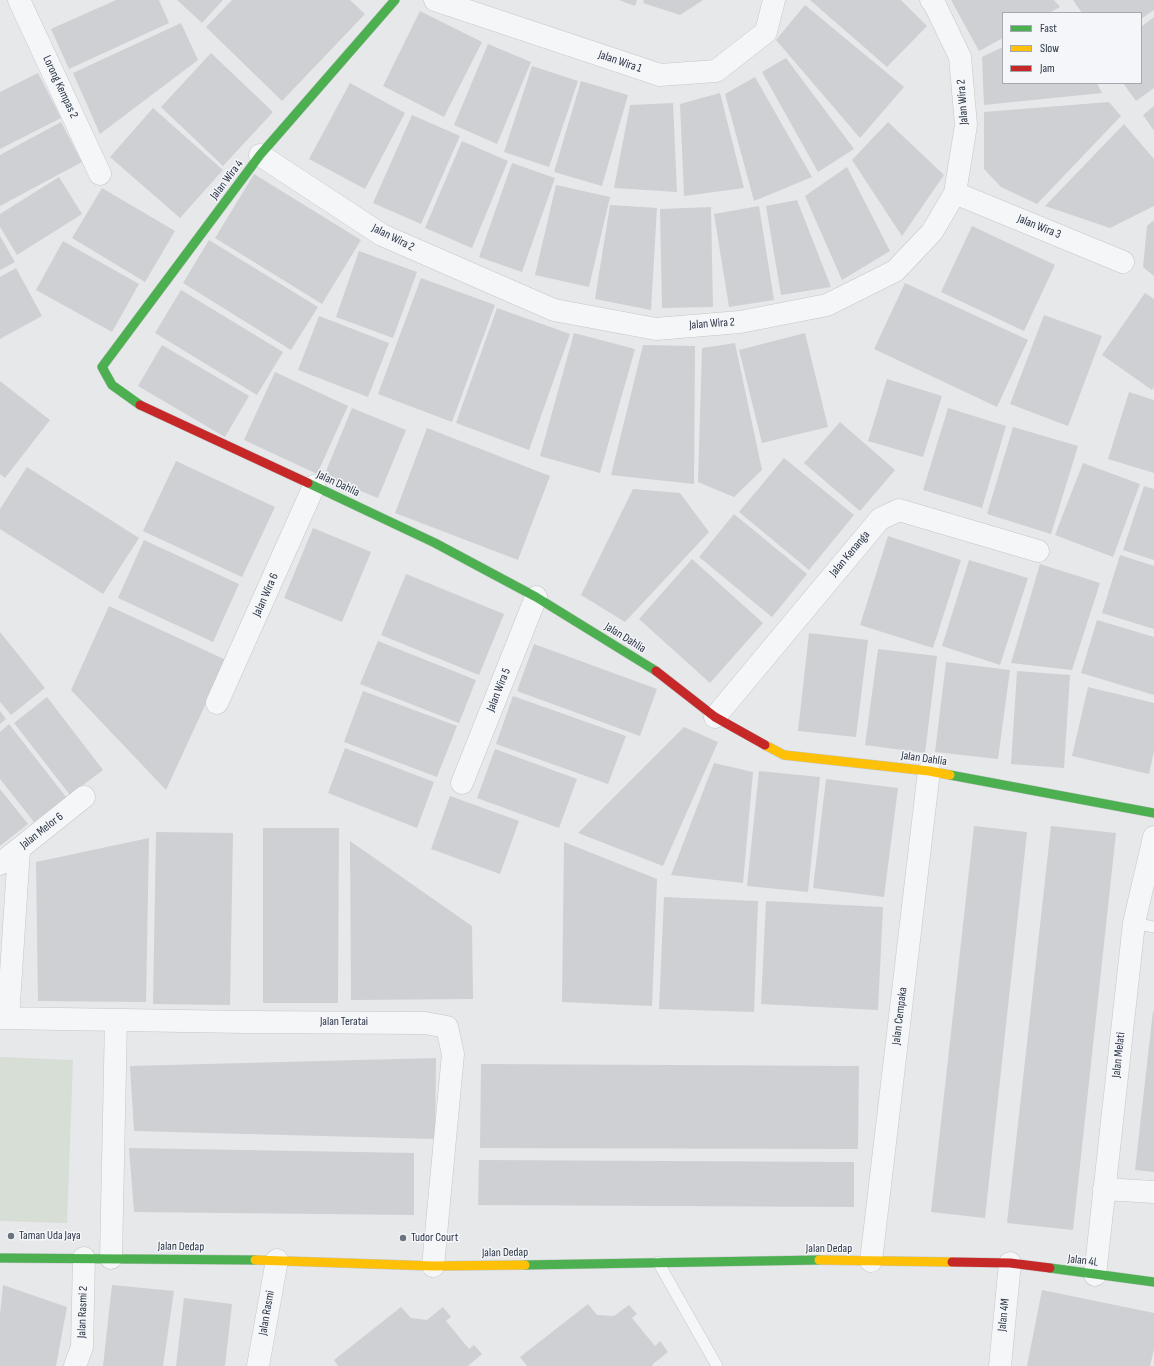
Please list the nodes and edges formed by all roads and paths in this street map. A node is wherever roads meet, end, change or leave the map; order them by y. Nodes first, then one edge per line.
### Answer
1 (20, 0) edge
2 (395, 0) edge
3 (435, 0) edge
4 (774, 0) edge
5 (931, 0) edge
6 (260, 155) junction
7 (100, 174) dead end
8 (955, 193) junction
9 (1124, 262) dead end
10 (112, 385) joint
11 (314, 486) junction
12 (1038, 551) dead end
13 (536, 597) junction
14 (217, 703) dead end
15 (715, 717) junction
16 (928, 771) junction
17 (462, 783) dead end
18 (84, 797) dead end
19 (1154, 813) edge
20 (1154, 837) edge
21 (19, 850) junction
22 (0, 864) edge
23 (1144, 925) edge
24 (4, 1018) edge
25 (116, 1020) junction
26 (1104, 1189) junction
27 (1154, 1192) edge
28 (0, 1258) edge
29 (84, 1258) junction
30 (111, 1258) junction
31 (277, 1260) junction
32 (871, 1261) junction
33 (658, 1262) junction
34 (1010, 1263) junction
35 (433, 1266) junction
36 (1095, 1274) junction
37 (1154, 1282) edge
38 (75, 1366) edge
39 (258, 1366) edge
40 (717, 1366) edge
41 (1000, 1366) edge

1 - 7 street, Lorong Kempas 2
2 - 6 street, Jalan Wira 4
3 - 4 street, Jalan Wira 1
5 - 8 street, Jalan Wira 2
6 - 8 street, Jalan Wira 2
6 - 10 street, Jalan Wira 4
8 - 9 street, Jalan Wira 3
10 - 11 street, Jalan Dahlia
11 - 13 street, Jalan Dahlia
11 - 14 street, Jalan Wira 6
12 - 15 street, Jalan Kenanga
13 - 15 street, Jalan Dahlia
13 - 17 street, Jalan Wira 5
15 - 16 street, Jalan Dahlia
16 - 19 street, Jalan Dahlia
16 - 32 street, Jalan Cempaka
18 - 21 street, Jalan Melor 6
20 - 23 street, Jalan Melati
21 - 22 street, Jalan Melor 6
21 - 24 street
23 - 26 street, Jalan Melati
24 - 25 street, Jalan Teratai
25 - 30 street
25 - 35 street, Jalan Teratai
26 - 27 street
26 - 36 street, Jalan Melati
28 - 29 street, Jalan Dedap
29 - 30 street, Jalan Dedap
29 - 38 street, Jalan Rasmi 2
30 - 31 street, Jalan Dedap
31 - 35 street, Jalan Dedap
31 - 39 street, Jalan Rasmi
32 - 33 street, Jalan Dedap
32 - 34 street, Jalan Dedap
33 - 35 street, Jalan Dedap
33 - 40 lane
34 - 36 street, Jalan 4L
34 - 41 street, Jalan 4M
36 - 37 street, Jalan 4L

